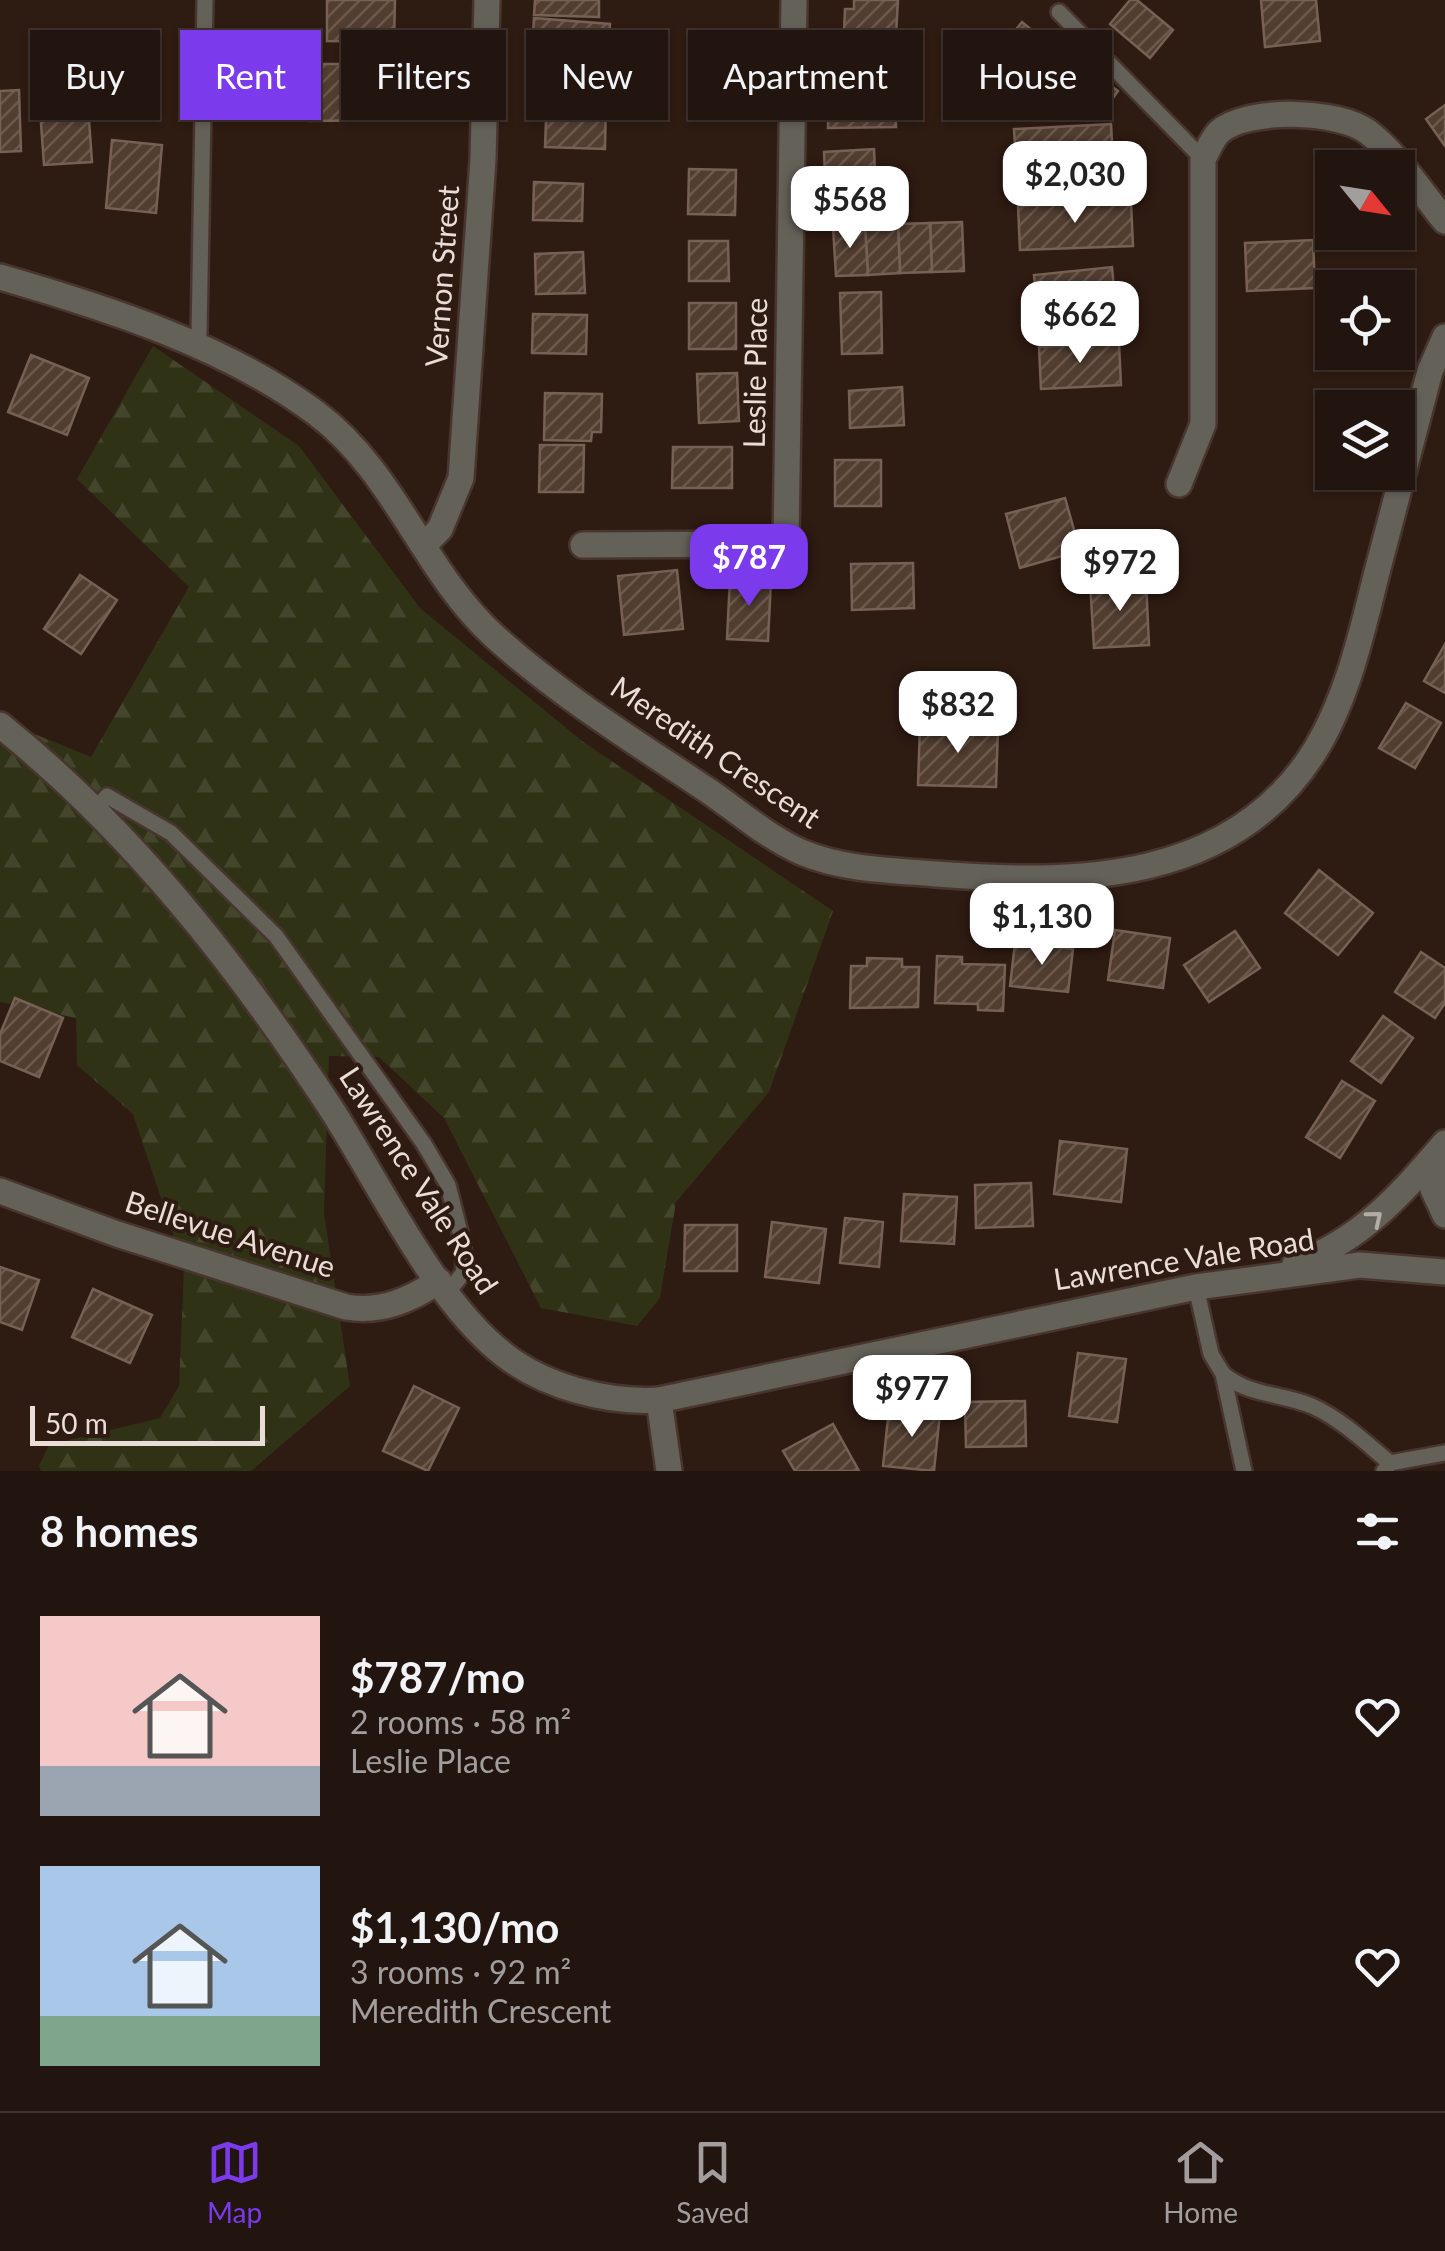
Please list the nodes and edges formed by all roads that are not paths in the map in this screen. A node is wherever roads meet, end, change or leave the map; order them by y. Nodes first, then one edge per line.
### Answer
1 (205, 0) edge
2 (487, 0) edge
3 (794, 0) edge
4 (1059, 12) dead end
5 (1203, 159) junction
6 (1445, 220) edge
7 (0, 277) edge
8 (1445, 337) edge
9 (193, 347) junction
10 (1179, 484) dead end
11 (424, 545) junction
12 (583, 545) dead end
13 (0, 724) edge
14 (93, 811) junction
15 (1445, 1143) edge
16 (0, 1191) edge
17 (1445, 1215) edge
18 (1445, 1272) edge
19 (1258, 1277) junction
20 (444, 1287) junction
21 (1196, 1287) junction
22 (1222, 1374) junction
23 (659, 1400) junction
24 (1445, 1453) edge
25 (1387, 1467) edge
26 (669, 1471) edge
27 (1244, 1471) edge

1 - 9 lane
2 - 11 street, Vernon Street
3 - 12 street, Leslie Place
4 - 5 lane
5 - 6 street
5 - 10 street
7 - 9 street, Meredith Crescent
8 - 11 street, Meredith Crescent
9 - 11 street, Meredith Crescent
13 - 14 street, Lawrence Vale Road
14 - 20 street, Lawrence Vale Road
14 - 20 lane
15 - 17 street
19 -> 15 street
16 - 20 street, Bellevue Avenue
18 - 19 street, Lawrence Vale Road
19 - 21 street, Lawrence Vale Road
20 - 23 street, Lawrence Vale Road
21 - 22 lane
21 - 23 street, Lawrence Vale Road
22 - 25 lane
22 - 27 lane
23 - 26 street
24 - 25 lane

